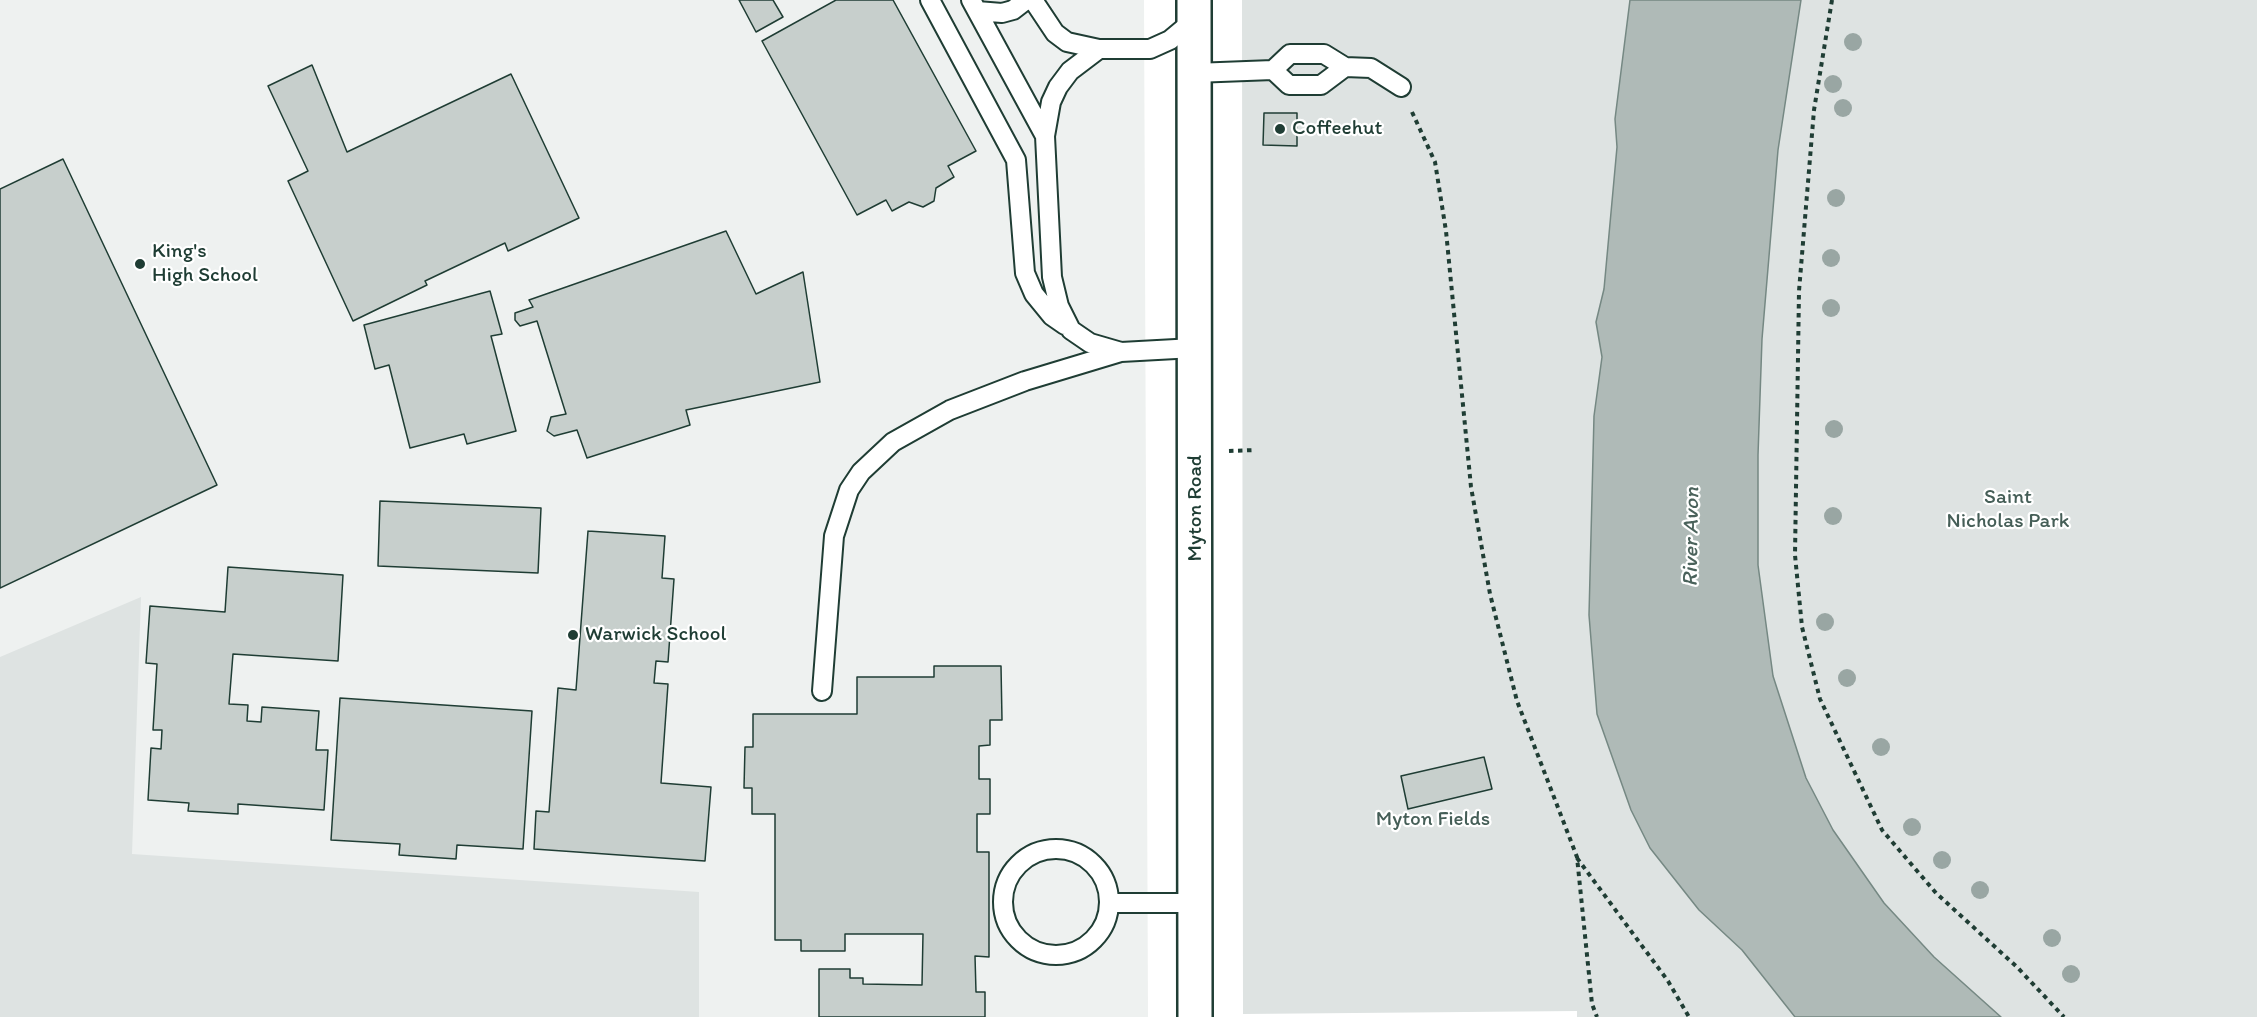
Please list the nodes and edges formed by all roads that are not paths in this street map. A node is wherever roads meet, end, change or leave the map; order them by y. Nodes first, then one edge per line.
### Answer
1 (930, 0) edge
2 (1026, 0) edge
3 (1033, 0) edge
4 (974, 5) edge
5 (1194, 10) edge
6 (1100, 49) junction
7 (1345, 67) junction
8 (1273, 70) junction
9 (1194, 73) junction
10 (1401, 87) road end
11 (1045, 136) junction
12 (1071, 330) junction
13 (1194, 348) junction
14 (1121, 352) junction
15 (822, 691) dead end
16 (1110, 903) junction
17 (1195, 903) junction
18 (1195, 1017) edge

1 - 12 lane
2 - 4 lane
3 - 6 lane
4 - 11 lane
5 - 6 lane
5 - 9 main road, Myton Road
6 - 11 lane
7 - 8 lane
7 - 8 lane
7 - 10 lane
8 - 9 lane
9 - 13 main road, Myton Road
11 - 12 lane
12 - 14 lane
13 - 14 lane
13 - 17 main road, Myton Road
14 - 15 lane
16 - 16 lane
16 - 17 lane
17 - 18 main road, Myton Road

